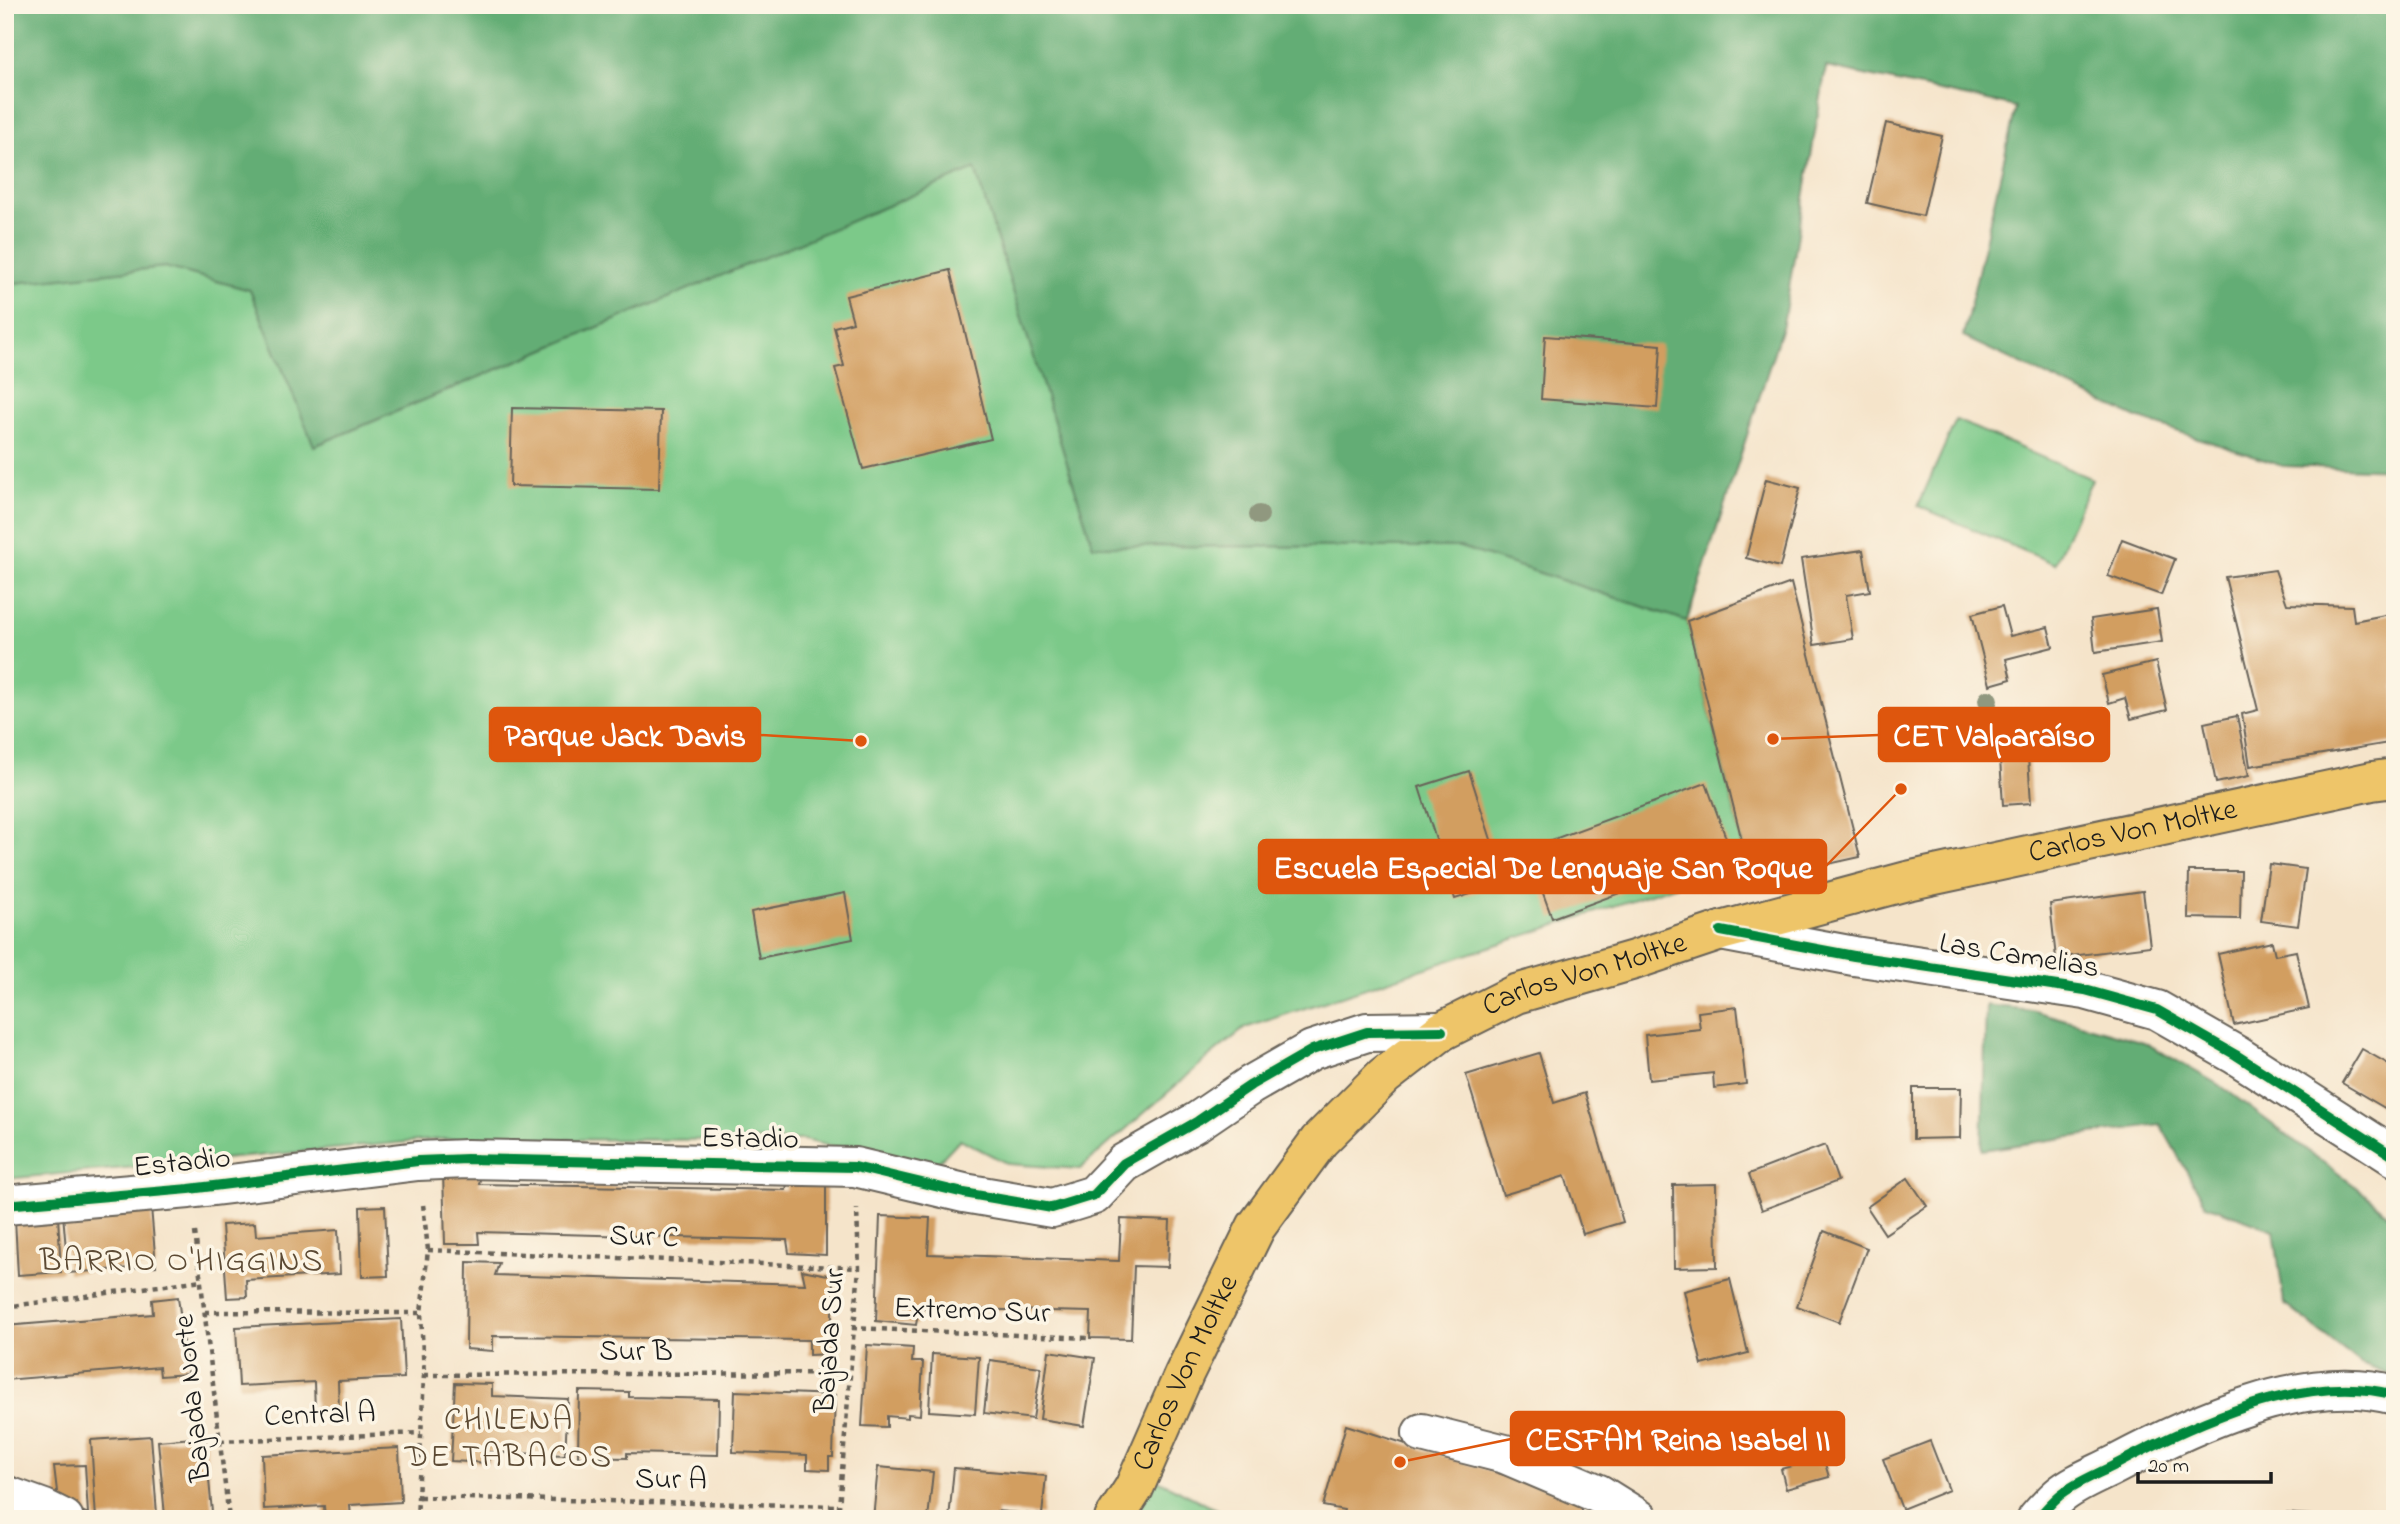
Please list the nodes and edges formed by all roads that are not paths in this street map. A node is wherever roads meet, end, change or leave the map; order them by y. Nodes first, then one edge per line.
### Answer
1 (2395, 778) edge
2 (1721, 931) junction
3 (1442, 1031) junction
4 (2395, 1157) edge
5 (5, 1205) edge
6 (2395, 1395) edge
7 (1422, 1433) dead end
8 (5, 1495) edge
9 (64, 1519) edge
10 (1114, 1519) edge
11 (1639, 1519) edge
12 (2037, 1519) edge

1 - 2 main road, Carlos Von Moltke
2 - 3 main road, Carlos Von Moltke
2 - 4 street, Las Camelias
3 - 5 street, Estadio
3 - 10 main road, Carlos Von Moltke
6 - 12 street
7 - 11 street
8 - 9 street

